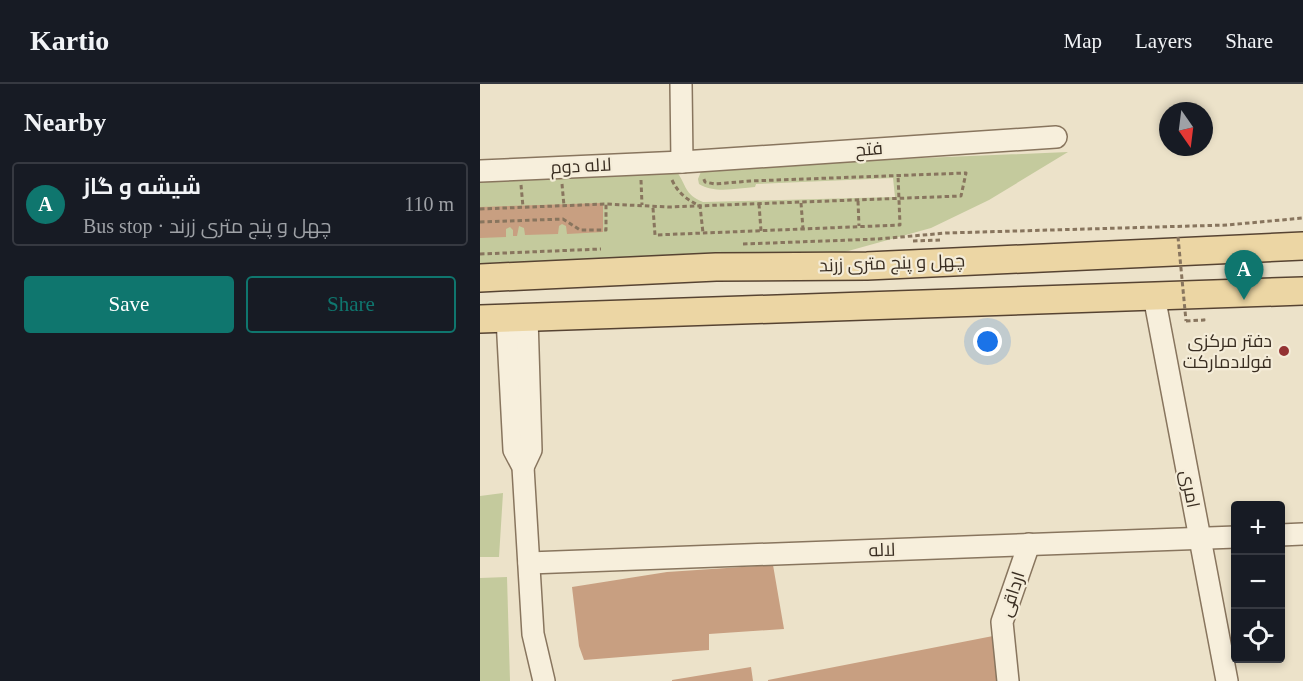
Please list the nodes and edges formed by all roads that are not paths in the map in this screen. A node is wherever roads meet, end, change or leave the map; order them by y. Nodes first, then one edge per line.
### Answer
1 (681, 84) edge
2 (1056, 137) dead end
3 (682, 162) junction
4 (480, 171) edge
5 (1303, 246) edge
6 (651, 271) junction
7 (503, 277) edge
8 (1303, 291) edge
9 (1154, 296) junction
10 (640, 313) junction
11 (517, 318) junction
12 (480, 319) edge
13 (1303, 534) edge
14 (1285, 535) edge
15 (1231, 537) edge
16 (1199, 538) junction
17 (1029, 544) junction
18 (529, 563) junction
19 (544, 681) edge
20 (1008, 681) edge
21 (1227, 681) edge

1 - 3 street
2 - 3 street, فتح
3 - 4 street, لاله دوم
5 - 6 main road, چهل و پنج متری زرند
6 - 7 main road, چهل و پنج متری زرند
6 - 10 main road
7 - 11 main road
8 - 9 main road
9 - 10 main road
9 - 16 street, امری
10 - 11 main road
11 - 12 main road
11 - 18 street
13 - 14 street
15 - 16 street, لاله
16 - 17 street, لاله
16 - 21 street, امری
17 - 18 street, لاله
17 - 20 street, ارداقی
18 - 19 street

